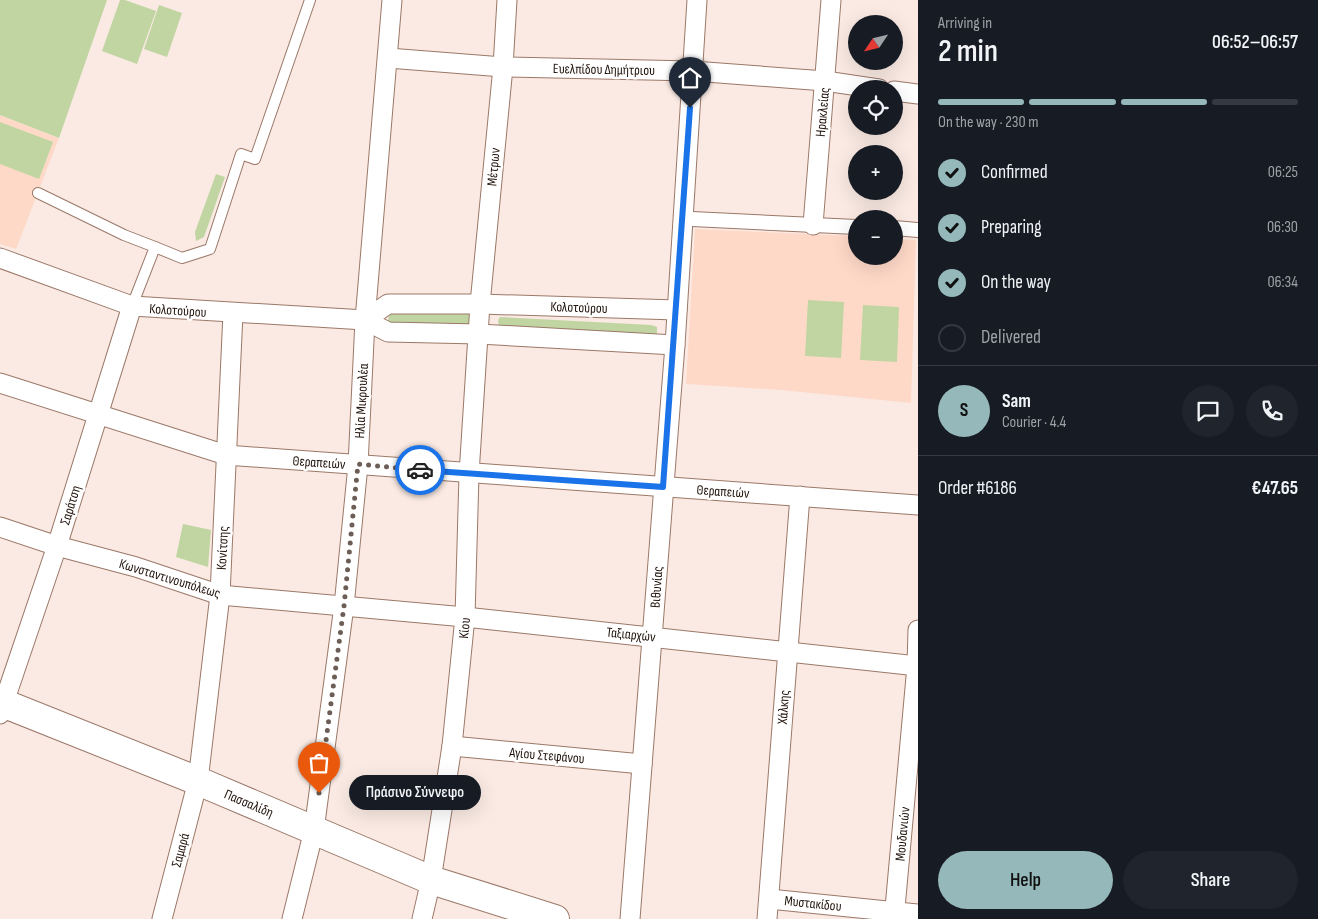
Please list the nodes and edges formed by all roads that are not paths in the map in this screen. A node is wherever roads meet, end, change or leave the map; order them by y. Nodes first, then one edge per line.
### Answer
1 (310, 0) edge
2 (392, 0) edge
3 (507, 0) edge
4 (697, 0) edge
5 (831, 0) edge
6 (388, 58) junction
7 (503, 67) junction
8 (693, 71) junction
9 (825, 81) junction
10 (848, 84) edge
11 (903, 92) edge
12 (918, 94) edge
13 (38, 193) dead end
14 (692, 219) dead end
15 (812, 225) junction
16 (848, 227) edge
17 (903, 229) edge
18 (918, 230) edge
19 (155, 247) junction
20 (0, 258) edge
21 (480, 304) junction
22 (132, 306) junction
23 (677, 310) junction
24 (233, 313) junction
25 (365, 320) junction
26 (479, 334) junction
27 (675, 345) junction
28 (0, 383) edge
29 (99, 413) junction
30 (226, 455) junction
31 (358, 464) junction
32 (469, 474) junction
33 (663, 487) junction
34 (800, 496) junction
35 (918, 505) edge
36 (0, 527) edge
37 (57, 546) junction
38 (220, 595) junction
39 (344, 606) junction
40 (466, 617) junction
41 (918, 630) edge
42 (652, 636) junction
43 (788, 652) junction
44 (918, 666) edge
45 (1, 707) edge
46 (452, 746) junction
47 (642, 764) junction
48 (198, 781) junction
49 (314, 830) junction
50 (431, 880) junction
51 (768, 899) junction
52 (918, 914) edge
53 (895, 915) edge
54 (162, 919) edge
55 (292, 919) edge
56 (422, 919) edge
57 (555, 919) edge
58 (630, 919) edge
59 (767, 919) edge

1 - 19 lane
2 - 6 street, Ηλία Μικρουλέα
3 - 7 street, Μέτρων
4 - 8 street, Βιθυνίας
5 - 9 street, Ηρακλείας
6 - 7 street, Ευελπίδου Δημήτριου
6 - 25 street, Ηλία Μικρουλέα
7 - 8 street, Ευελπίδου Δημήτριου
7 - 21 street, Μέτρων
8 - 9 street, Ευελπίδου Δημήτριου
8 - 23 street, Βιθυνίας
9 - 10 street, Ευελπίδου Δημήτριου
9 - 15 street, Ηρακλείας
11 - 12 street
13 - 19 lane
14 - 15 street
15 - 16 street
17 - 18 street
19 - 22 lane
20 - 22 street, Κολοτούρου
21 - 23 street, Κολοτούρου
21 - 25 street, Κολοτούρου
21 - 26 street, Μέτρων
22 - 24 street, Κολοτούρου
22 - 29 street, Σαράτση
23 - 27 street, Βιθυνίας
24 - 25 street, Κολοτούρου
24 - 30 street, Κονίτσης
25 - 26 street, Κολοτούρου
25 - 31 street, Ηλία Μικρουλέα
26 - 27 street, Κολοτούρου
26 - 32 street, Κίου
27 - 33 street, Βιθυνίας
28 - 29 street, Θεραπειών
29 - 30 street, Θεραπειών
29 - 37 street, Σαράτση
30 - 31 street, Θεραπειών
30 - 38 street, Κονίτσης
31 - 32 street, Θεραπειών
31 - 39 street, Ηλία Μικρουλέα
32 - 33 street, Θεραπειών
32 - 40 street, Κίου
33 - 34 street, Θεραπειών
33 - 42 street, Βιθυνίας
34 - 35 street, Θεραπειών
34 - 43 street, Χάλκης
36 - 37 street, Κωνσταντινουπόλεως
37 - 38 street, Κωνσταντινουπόλεως
37 - 45 street, Σαράτση
38 - 39 street, Κωνσταντινουπόλεως
38 - 48 street, Κονίτσης
39 - 40 street, Ταξιαρχών
39 - 49 street, Ηλία Μικρουλέα
40 - 42 street, Ταξιαρχών
40 - 46 street, Κίου
41 - 44 street, Μουδανιών
42 - 43 street, Ταξιαρχών
42 - 47 street, Βιθυνίας
43 - 44 street, Ταξιαρχών
43 - 51 street, Χάλκης
44 - 53 street, Μουδανιών
45 - 48 main road, Πασσαλίδη
46 - 47 street, Αγίου Στεφάνου
46 - 50 street, Κίου
47 - 58 street, Βιθυνίας
48 - 49 main road, Πασσαλίδη
48 - 54 street, Σαμαρά
49 - 50 main road, Πασσαλίδη
49 - 55 street, Ηλία Μικρουλέα
50 - 56 street, Κίου
50 - 57 main road, Πασσαλίδη
51 - 53 street, Μυστακίδου
51 - 59 street, Χάλκης
52 - 53 street, Μυστακίδου

